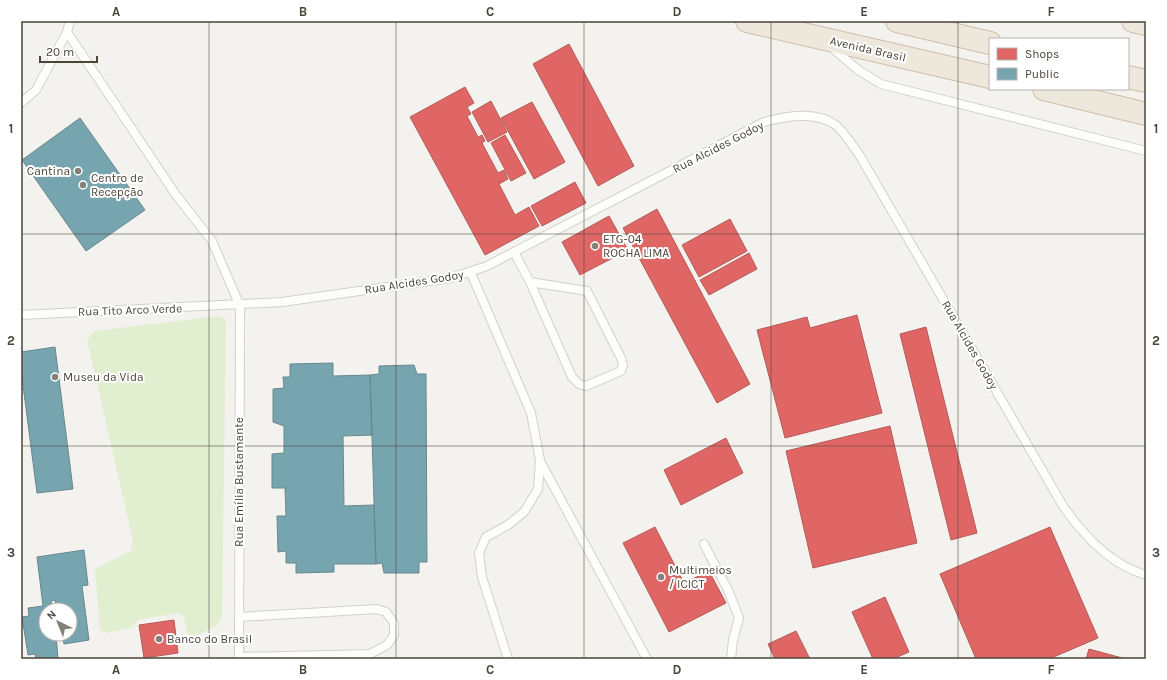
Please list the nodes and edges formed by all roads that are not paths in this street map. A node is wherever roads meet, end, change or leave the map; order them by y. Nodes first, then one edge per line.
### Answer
1 (70, 21) edge
2 (747, 21) edge
3 (898, 21) edge
4 (1133, 21) edge
5 (1146, 24) edge
6 (66, 32) junction
7 (820, 38) junction
8 (989, 44) edge
9 (989, 77) edge
10 (1129, 77) edge
11 (1146, 81) edge
12 (1048, 90) edge
13 (21, 103) edge
14 (1146, 114) edge
15 (1146, 151) edge
16 (514, 252) junction
17 (471, 273) junction
18 (530, 282) junction
19 (240, 306) junction
20 (21, 315) edge
21 (540, 460) junction
22 (704, 544) dead end
23 (1146, 575) edge
24 (239, 617) junction
25 (371, 656) edge
26 (239, 658) edge
27 (282, 658) edge
28 (508, 659) edge
29 (647, 659) edge
30 (731, 659) edge

1 - 6 lane
2 - 7 highway, Avenida Brasil
3 - 8 highway
4 - 5 highway
6 - 13 lane
6 - 19 lane
7 - 9 highway, Avenida Brasil
7 - 15 lane
10 - 11 highway
12 - 14 highway
16 - 17 lane, Rua Alcides Godoy
16 - 18 lane
16 - 23 lane, Rua Alcides Godoy
17 - 19 lane, Rua Alcides Godoy
17 - 21 lane
18 - 18 lane
19 - 20 lane, Rua Tito Arco Verde
19 - 24 lane, Rua Emília Bustamante
21 - 28 lane
21 - 29 lane
22 - 30 lane
24 - 25 lane
24 - 26 lane, Rua Emília Bustamante
25 - 27 lane
26 - 27 lane

